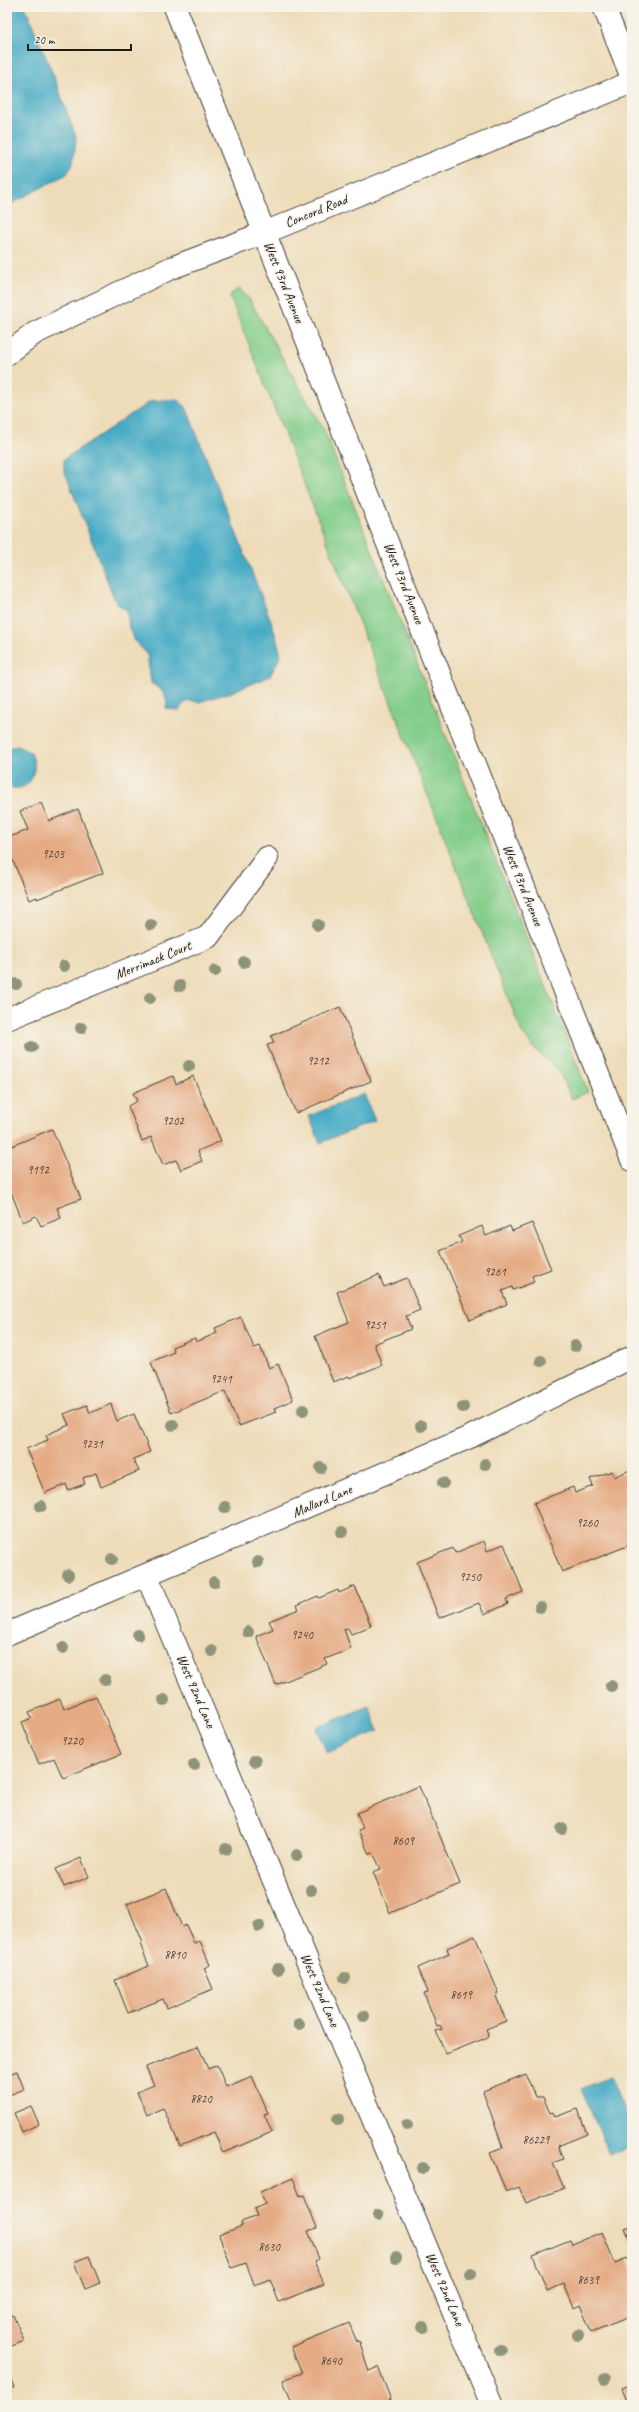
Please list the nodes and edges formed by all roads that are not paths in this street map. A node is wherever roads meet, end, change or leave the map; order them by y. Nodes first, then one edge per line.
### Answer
1 (175, 7) edge
2 (604, 7) edge
3 (632, 78) edge
4 (632, 82) edge
5 (264, 233) junction
6 (7, 354) edge
7 (267, 858) dead end
8 (7, 1019) edge
9 (632, 1160) edge
10 (632, 1357) edge
11 (147, 1576) junction
12 (7, 1634) edge
13 (492, 2405) edge

1 - 5 street, West 93rd Avenue
2 - 3 street
4 - 5 street, Concord Road
5 - 6 street, Concord Road
5 - 9 street, West 93rd Avenue
7 - 8 street, Merrimack Court
10 - 11 street, Mallard Lane
11 - 12 street, Mallard Lane
11 - 13 street, West 92nd Lane

